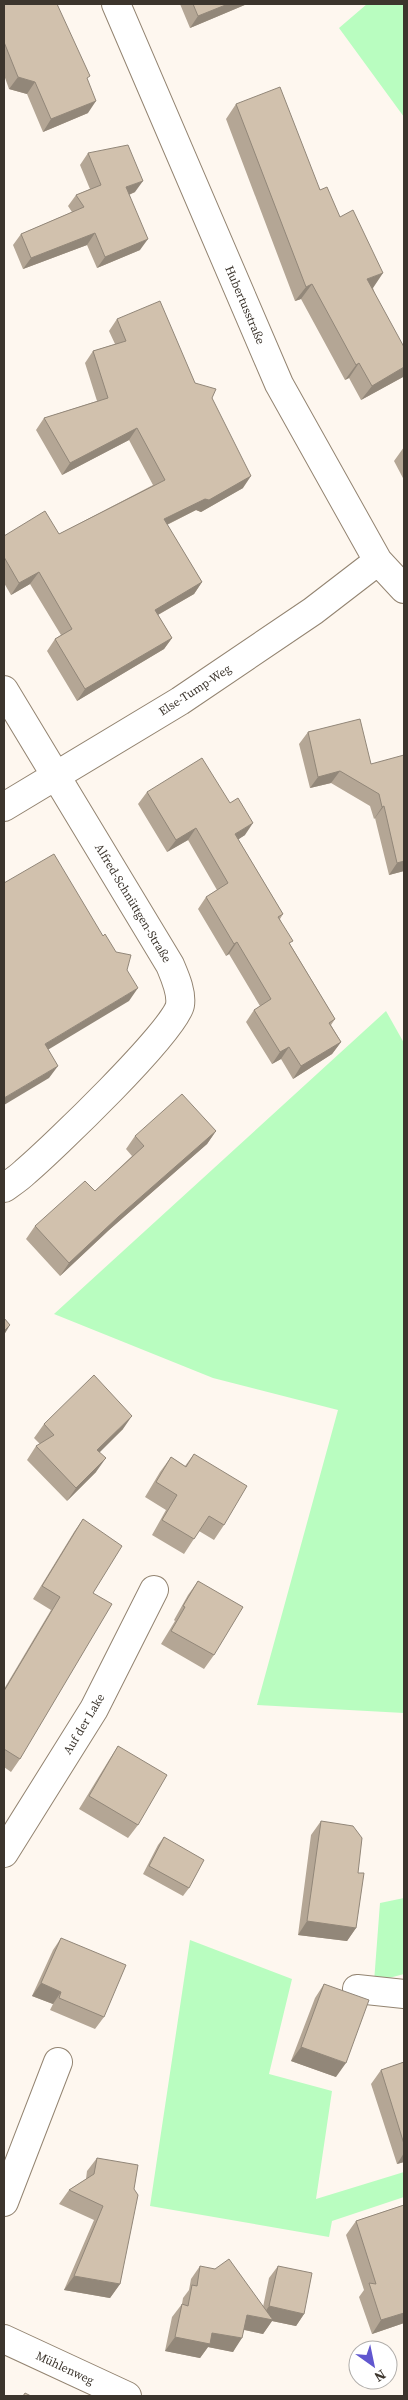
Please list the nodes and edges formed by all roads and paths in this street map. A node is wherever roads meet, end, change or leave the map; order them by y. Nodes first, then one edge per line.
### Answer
1 (116, 4) edge
2 (378, 561) junction
3 (404, 589) edge
4 (4, 690) edge
5 (56, 776) junction
6 (4, 807) edge
7 (4, 1188) edge
8 (154, 1590) dead end
9 (4, 1853) edge
10 (357, 1989) dead end
11 (404, 1994) edge
12 (58, 2062) dead end
13 (4, 2202) edge
14 (4, 2339) edge
15 (127, 2396) edge

1 - 2 street, Hubertusstraße
2 - 3 street, Hubertusstraße
2 - 5 street, Else-Tump-Weg
4 - 5 street, Alfred-Schnüttgen-Straße
5 - 6 street, Else-Tump-Weg
5 - 7 street, Alfred-Schnüttgen-Straße
8 - 9 street, Auf der Lake
10 - 11 street
12 - 13 street
14 - 15 street, Mühlenweg

